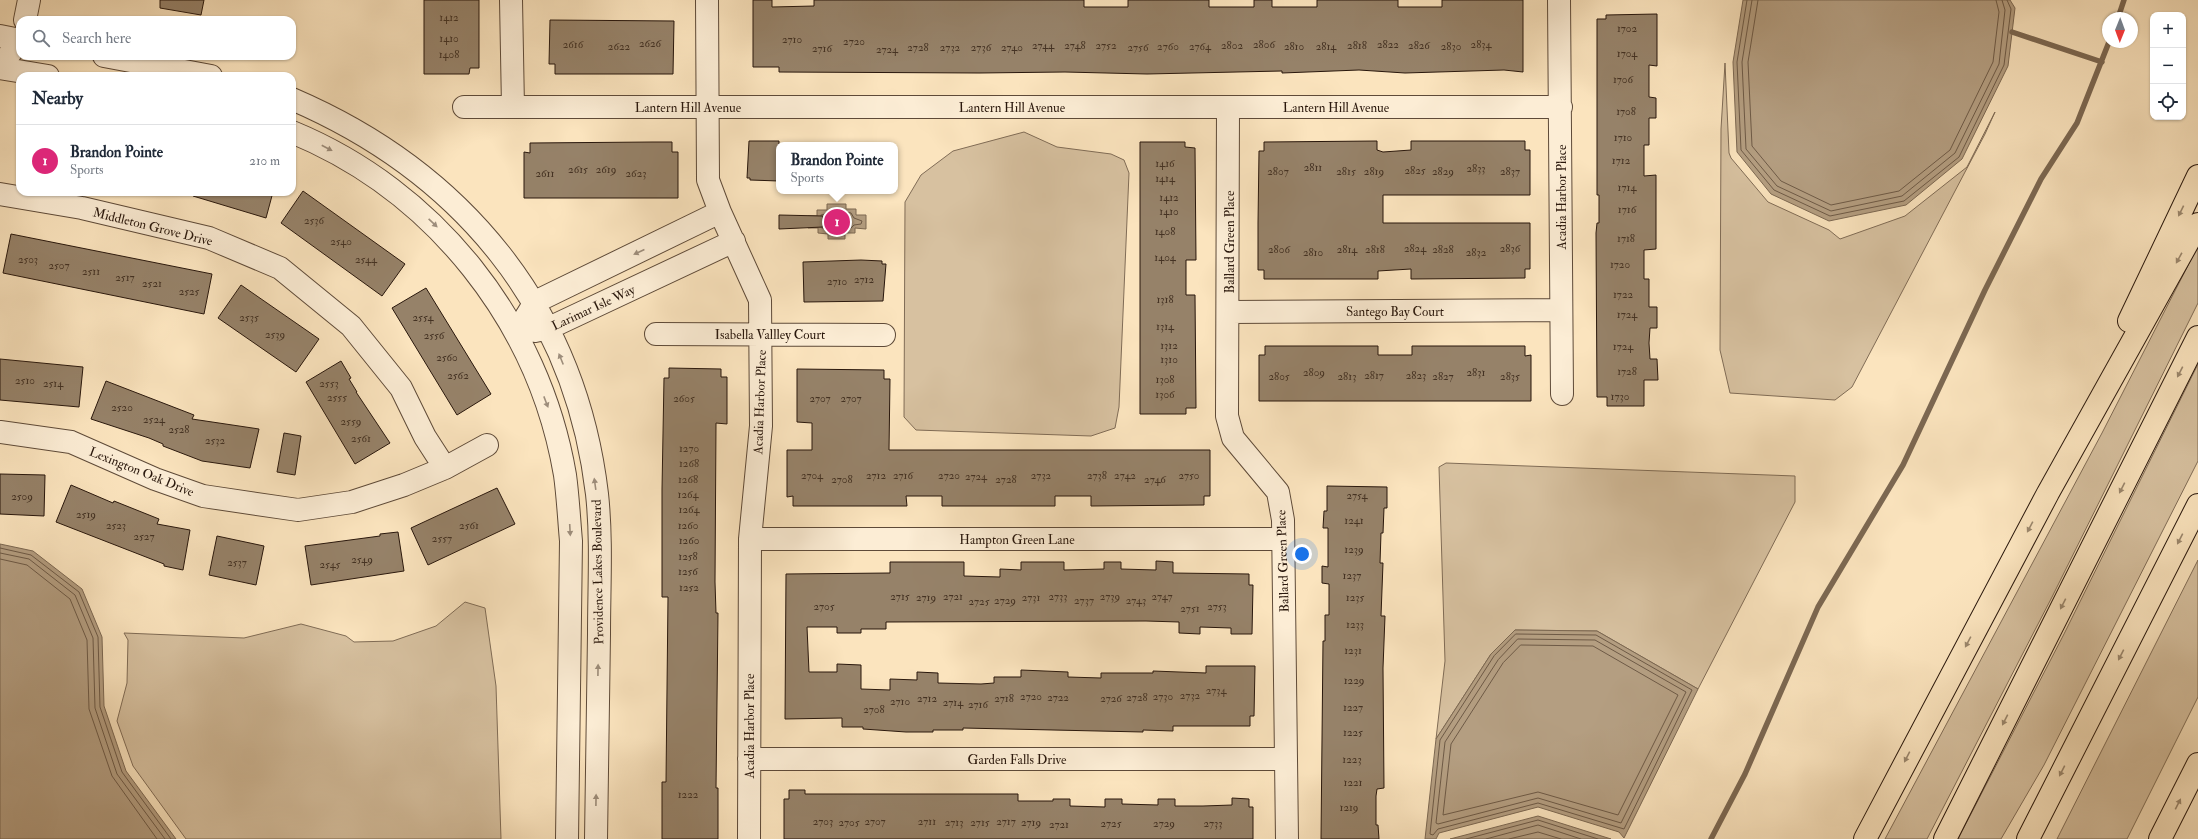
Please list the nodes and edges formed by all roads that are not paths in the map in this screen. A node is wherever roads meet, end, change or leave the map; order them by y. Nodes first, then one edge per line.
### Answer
1 (29, 0) edge
2 (511, 0) edge
3 (707, 0) edge
4 (1559, 0) edge
5 (26, 16) edge
6 (0, 36) edge
7 (16, 40) edge
8 (16, 46) edge
9 (125, 60) edge
10 (0, 67) edge
11 (27, 72) edge
12 (190, 72) edge
13 (296, 101) edge
14 (464, 107) dead end
15 (513, 107) junction
16 (707, 107) junction
17 (1228, 107) junction
18 (1561, 107) junction
19 (296, 134) edge
20 (2198, 176) edge
21 (0, 194) edge
22 (720, 212) junction
23 (2198, 224) edge
24 (665, 239) junction
25 (734, 241) junction
26 (679, 265) junction
27 (534, 302) junction
28 (1561, 310) junction
29 (1229, 312) junction
30 (549, 328) junction
31 (516, 334) junction
32 (656, 334) dead end
33 (762, 334) junction
34 (884, 335) dead end
35 (2198, 337) edge
36 (1562, 394) dead end
37 (0, 432) edge
38 (487, 445) dead end
39 (445, 468) junction
40 (2048, 493) junction
41 (2198, 505) edge
42 (750, 539) junction
43 (1283, 539) junction
44 (749, 759) junction
45 (1286, 759) junction
46 (2198, 764) edge
47 (567, 839) edge
48 (596, 839) edge
49 (749, 839) edge
50 (1286, 839) edge
51 (1865, 839) edge
52 (1945, 839) edge
53 (2028, 839) edge
54 (2160, 839) edge

1 - 5 street
2 - 15 street
3 - 16 street, Acadia Harbor Place
4 - 18 street, Acadia Harbor Place
6 - 7 street
8 - 10 street
9 - 12 street
10 - 11 street
13 - 27 street, Providence Lakes Boulevard
14 - 15 street, Lantern Hill Avenue
15 - 16 street, Lantern Hill Avenue
16 - 17 street, Lantern Hill Avenue
16 - 22 street, Acadia Harbor Place
17 - 18 street, Lantern Hill Avenue
17 - 29 street, Ballard Green Place
18 - 28 street, Acadia Harbor Place
19 -> 31 street, Providence Lakes Boulevard
20 -> 40 highway
21 - 39 street, Middleton Grove Drive
22 - 24 street
22 - 25 street, Acadia Harbor Place
23 -> 40 highway
24 - 26 street
24 -> 27 street
25 - 26 street, Larimar Isle Way
25 - 33 street, Acadia Harbor Place
26 - 30 street, Larimar Isle Way
27 - 30 street, Providence Lakes Boulevard
27 - 31 street
28 - 29 street, Santego Bay Court
28 - 36 street, Acadia Harbor Place
29 - 43 street, Ballard Green Place
30 - 31 street, Larimar Isle Way
48 -> 30 street, Providence Lakes Boulevard
31 -> 47 street, Providence Lakes Boulevard
32 - 33 street, Isabella Vallley Court
33 - 34 street, Isabella Vallley Court
33 - 42 street, Acadia Harbor Place
35 -> 52 highway
37 - 39 street, Lexington Oak Drive
38 - 39 street, Lexington Oak Drive
40 -> 51 highway
41 -> 53 highway
42 - 43 street, Hampton Green Lane
42 - 44 street, Acadia Harbor Place
43 - 45 street, Ballard Green Place
44 - 45 street, Garden Falls Drive
44 - 49 street, Acadia Harbor Place
45 - 50 street, Ballard Green Place
54 -> 46 highway

